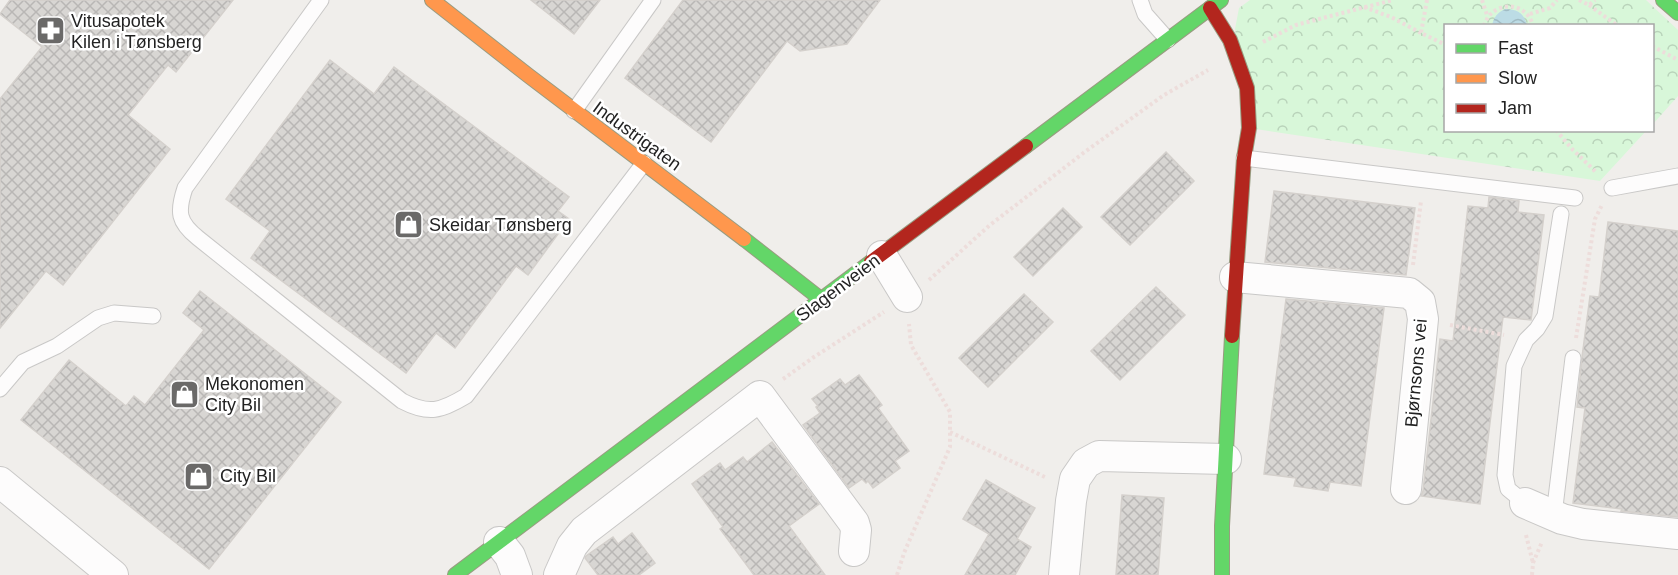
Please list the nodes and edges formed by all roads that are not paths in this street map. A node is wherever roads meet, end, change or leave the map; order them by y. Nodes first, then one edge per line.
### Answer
1 (321, 0) edge
2 (433, 0) edge
3 (653, 0) edge
4 (1140, 0) edge
5 (1663, 0) edge
6 (1215, 4) edge
7 (1678, 13) edge
8 (1168, 39) junction
9 (574, 111) junction
10 (1244, 158) junction
11 (644, 163) junction
12 (1678, 176) edge
13 (1612, 188) road end
14 (1575, 198) dead end
15 (1561, 214) dead end
16 (882, 256) junction
17 (1235, 277) junction
18 (907, 297) road end
19 (822, 300) junction
20 (153, 316) dead end
21 (1573, 358) road end
22 (0, 388) edge
23 (1226, 459) junction
24 (0, 482) edge
25 (1406, 489) dead end
26 (1525, 503) joint
27 (1554, 515) junction
28 (1678, 534) edge
29 (499, 542) junction
30 (854, 550) dead end
31 (113, 575) edge
32 (455, 575) edge
33 (517, 575) edge
34 (560, 575) edge
35 (1064, 575) edge
36 (1222, 575) edge

1 - 11 lane
2 - 9 street, Industrigaten
3 - 9 lane
4 - 8 lane
5 - 7 street
6 - 8 street, Slagenveien
6 - 10 street
8 - 16 street, Slagenveien
9 - 11 street, Industrigaten
10 - 14 lane
10 - 17 street
11 - 19 street, Industrigaten
12 - 13 lane
15 - 26 lane
16 - 18 street
16 - 19 street, Slagenveien
17 - 23 street
17 - 25 street, Bjørnsons vei
19 - 29 street, Slagenveien
20 - 22 lane
21 - 27 lane
23 - 35 street
23 - 36 street
24 - 31 street
26 - 27 street
27 - 28 street
29 - 32 street, Slagenveien
29 - 33 street
30 - 34 street

